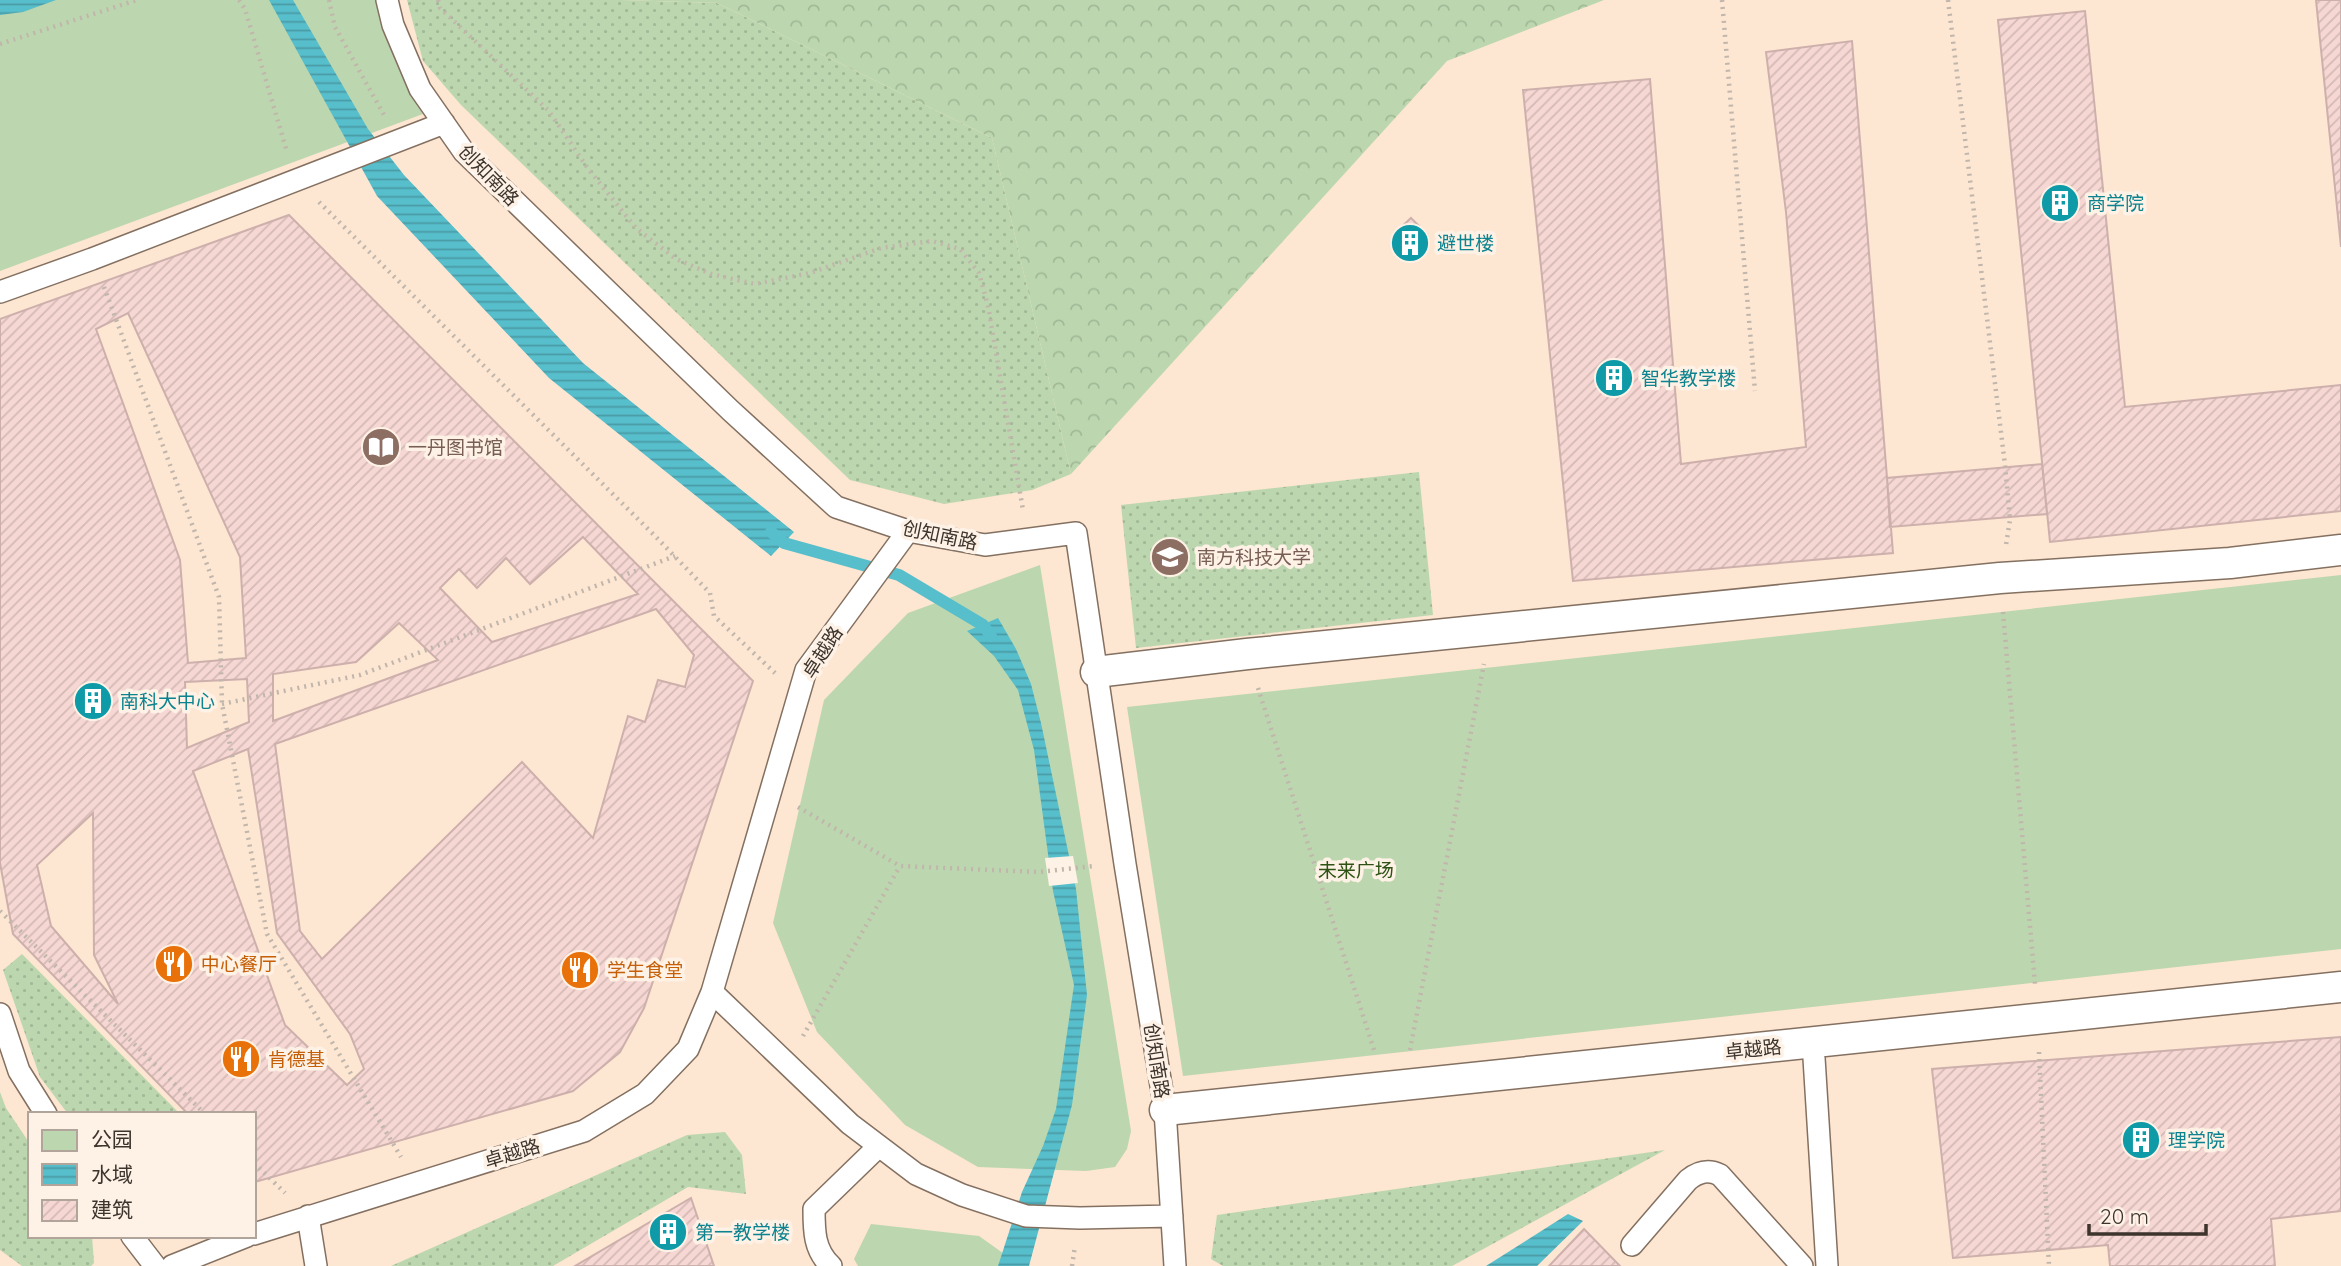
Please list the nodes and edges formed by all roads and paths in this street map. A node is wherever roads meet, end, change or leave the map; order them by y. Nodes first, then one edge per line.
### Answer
1 (137, 0) edge
2 (239, 0) edge
3 (329, 0) edge
4 (387, 0) edge
5 (438, 0) edge
6 (1722, 0) edge
7 (1948, 0) edge
8 (0, 44) edge
9 (444, 123) junction
10 (398, 140) junction
11 (295, 179) junction
12 (92, 259) junction
13 (0, 292) edge
14 (1755, 391) dead end
15 (908, 531) junction
16 (1028, 539) junction
17 (2341, 550) edge
18 (675, 556) junction
19 (2000, 578) junction
20 (1491, 630) junction
21 (1247, 654) junction
22 (764, 662) dead end
23 (1096, 672) junction
24 (222, 704) junction
25 (770, 790) junction
26 (900, 866) junction
27 (1080, 868) dead end
28 (0, 911) edge
29 (2341, 987) edge
30 (712, 992) junction
31 (0, 1014) edge
32 (2038, 1018) junction
33 (1814, 1058) dead end
34 (787, 1064) junction
35 (1395, 1086) junction
36 (1165, 1110) junction
37 (45, 1112) edge
38 (203, 1112) edge
39 (880, 1146) junction
40 (256, 1165) edge
41 (416, 1182) junction
42 (308, 1216) junction
43 (1172, 1216) junction
44 (256, 1233) edge
45 (134, 1238) edge
46 (232, 1238) edge
47 (1632, 1245) dead end
48 (155, 1266) edge
49 (172, 1266) edge
50 (316, 1266) edge
51 (831, 1266) edge
52 (1175, 1266) edge
53 (1802, 1266) edge
54 (1827, 1266) edge
55 (2049, 1266) edge

1 - 8 path
2 - 11 path
3 - 10 path
4 - 9 lane, 创知南路
5 - 16 path
6 - 14 path
7 - 19 path
9 - 10 lane
9 - 15 lane, 创知南路
10 - 11 lane
11 - 12 lane
11 - 18 path
12 - 13 lane
12 - 24 path
15 - 16 lane, 创知南路
15 - 25 lane, 卓越路
16 - 23 lane, 创知南路
17 - 19 street
18 - 22 path
18 - 24 path
19 - 20 street
19 - 32 path
20 - 21 street
20 - 35 path
21 - 23 street
21 - 35 path
23 - 36 lane, 创知南路
24 - 41 path
25 - 26 path
25 - 30 lane, 卓越路
26 - 27 path
26 - 34 path
28 - 38 path
29 - 32 street, 卓越路
30 - 34 lane
30 - 41 lane, 卓越路
31 - 37 lane
32 - 35 street, 卓越路
32 - 55 path
33 - 54 lane
34 - 39 lane
35 - 36 street, 卓越路
36 - 43 lane, 创知南路
39 - 43 lane
39 - 51 lane
40 - 42 path
41 - 42 lane, 卓越路
42 - 44 lane, 卓越路
42 - 50 lane
43 - 52 lane, 创知南路
45 - 48 lane
46 - 49 lane
47 - 53 lane

